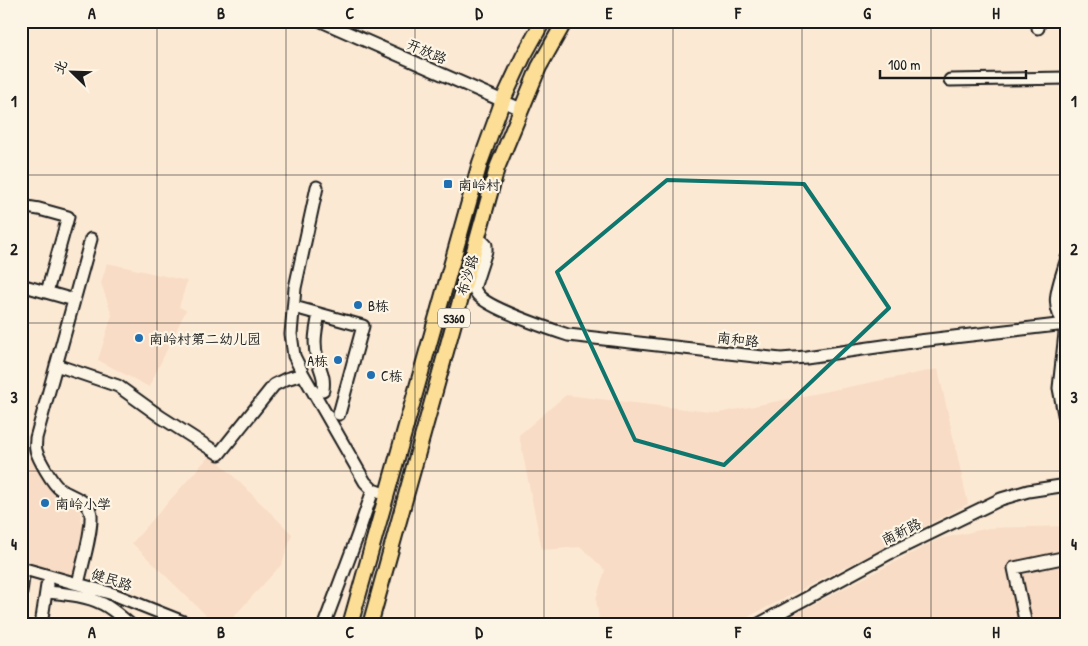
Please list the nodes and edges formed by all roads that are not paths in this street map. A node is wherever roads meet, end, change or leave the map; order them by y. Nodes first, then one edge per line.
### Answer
1 (321, 21) edge
2 (544, 21) edge
3 (565, 21) edge
4 (1067, 78) edge
5 (950, 80) dead end
6 (503, 100) junction
7 (521, 109) junction
8 (317, 187) dead end
9 (21, 206) edge
10 (91, 239) dead end
11 (476, 240) junction
12 (1067, 258) edge
13 (21, 285) edge
14 (46, 292) junction
15 (74, 300) junction
16 (294, 307) junction
17 (319, 314) junction
18 (1066, 324) edge
19 (316, 353) junction
20 (328, 357) dead end
21 (56, 365) junction
22 (303, 374) junction
23 (323, 390) dead end
24 (339, 414) dead end
25 (1067, 430) edge
26 (1067, 485) edge
27 (373, 490) junction
28 (387, 495) junction
29 (1067, 557) edge
30 (22, 572) edge
31 (48, 575) junction
32 (78, 584) junction
33 (21, 592) edge
34 (46, 592) junction
35 (41, 625) edge
36 (131, 625) edge
37 (191, 625) edge
38 (324, 625) edge
39 (350, 625) edge
40 (370, 625) edge
41 (757, 625) edge
42 (1026, 625) edge

1 - 6 street, 开放路
2 - 6 main road, 布沙路 / S360
3 - 7 main road, 布沙路 / S360
4 - 5 street
6 - 7 street, 开放路
6 - 28 main road, 布沙路 / S360
7 - 11 main road, 布沙路 / S360
8 - 16 street
9 - 14 street
10 - 15 street
11 - 18 street, 南和路
11 - 40 main road, 布沙路 / S360
12 - 18 street
13 - 14 street
14 - 15 street
15 - 21 street
16 - 17 street
16 - 22 street
17 - 19 street
17 - 24 street
18 - 25 street
19 - 20 street
19 - 23 street
21 - 22 street
21 - 32 street
22 - 27 street
26 - 41 street, 南新路
27 - 28 street
27 - 38 street
28 - 39 main road, 布沙路 / S360
29 - 42 street
30 - 31 street, 健民路
30 - 33 street
31 - 32 street, 健民路
31 - 34 street
32 - 37 street, 健民路
34 - 35 street
34 - 36 street

